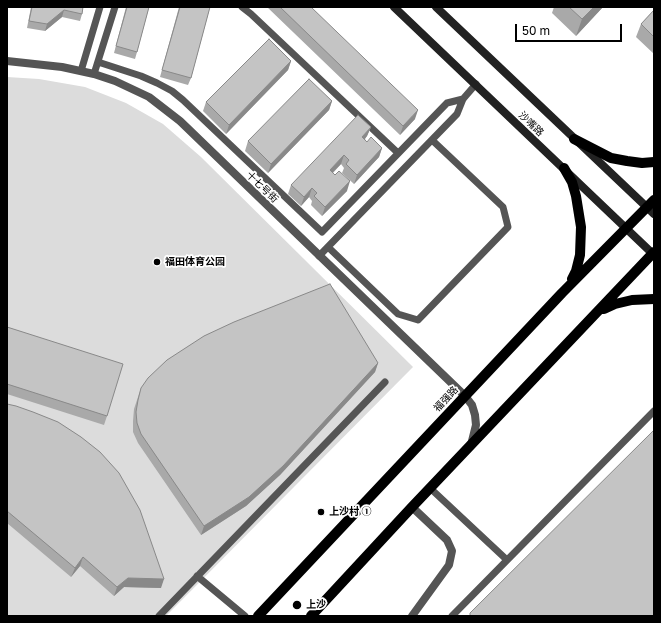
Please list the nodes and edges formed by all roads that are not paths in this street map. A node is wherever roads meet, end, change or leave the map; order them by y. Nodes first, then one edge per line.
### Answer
1 (100, 7) edge
2 (115, 7) edge
3 (242, 7) edge
4 (394, 7) edge
5 (436, 7) edge
6 (7, 61) edge
7 (98, 62) junction
8 (81, 71) junction
9 (94, 74) junction
10 (476, 84) junction
11 (462, 99) junction
12 (574, 139) junction
13 (432, 140) junction
14 (398, 154) junction
15 (654, 162) edge
16 (564, 168) junction
17 (652, 207) edge
18 (626, 228) junction
19 (328, 247) junction
20 (653, 254) edge
21 (319, 256) junction
22 (562, 293) junction
23 (654, 299) edge
24 (598, 311) junction
25 (385, 382) dead end
26 (465, 396) junction
27 (654, 411) edge
28 (470, 445) junction
29 (430, 488) junction
30 (412, 507) junction
31 (507, 560) junction
32 (197, 576) junction
33 (159, 616) edge
34 (245, 616) edge
35 (258, 616) edge
36 (311, 616) edge
37 (412, 616) edge
38 (452, 616) edge

1 - 8 lane
2 - 7 lane
3 - 14 lane
4 - 10 main road, 沙嘴路
5 - 12 main road, 沙嘴路
6 - 8 street, 十七号街
7 - 9 lane
7 - 14 lane
8 - 9 street, 十七号街
9 - 21 street, 十七号街
10 - 11 lane
10 - 16 main road, 沙嘴路
11 - 13 lane
11 - 14 lane
12 - 15 main road
12 - 17 main road, 沙嘴路
13 - 19 lane
13 - 19 lane
16 - 18 main road, 沙嘴路
16 - 22 main road
17 - 18 main road, 福强路
18 - 20 main road, 沙嘴路
18 - 22 main road, 福强路
19 - 21 lane
20 - 24 main road
21 - 26 street, 十七号街
22 - 26 main road, 福强路
23 - 24 main road
24 - 28 main road
25 - 32 lane
26 - 28 street, 十七号街
26 - 35 main road, 福强路
27 - 31 lane
28 - 29 main road
29 - 30 main road
29 - 31 lane
30 - 36 main road
30 - 37 street
31 - 38 lane
32 - 33 lane
32 - 34 lane

